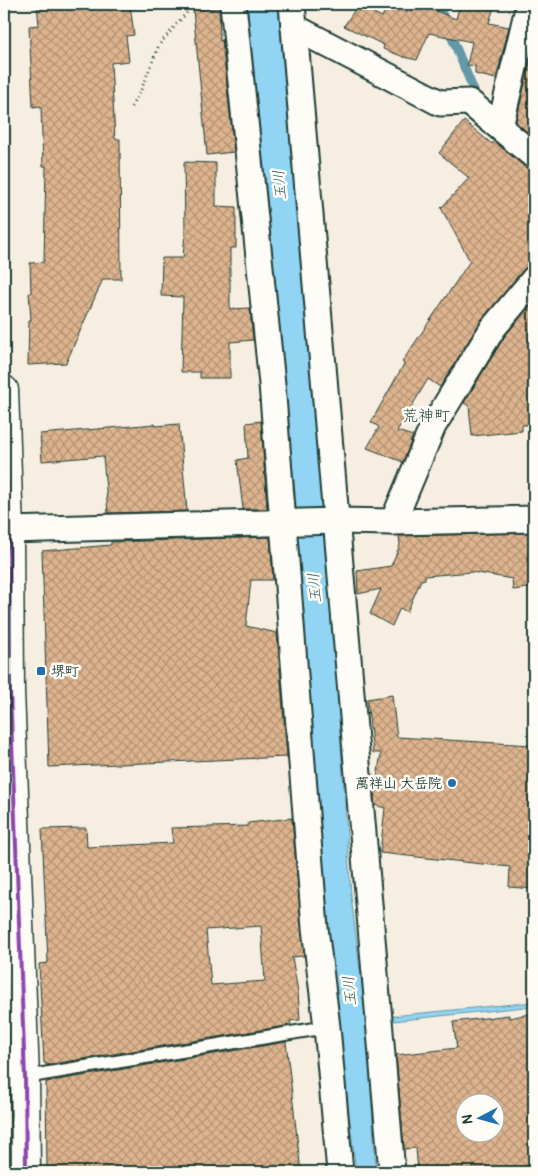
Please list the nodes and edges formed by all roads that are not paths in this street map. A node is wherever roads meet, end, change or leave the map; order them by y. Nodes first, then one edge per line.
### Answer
1 (233, 4) edge
2 (529, 4) edge
3 (293, 16) edge
4 (500, 127) junction
5 (534, 156) edge
6 (534, 279) edge
7 (4, 390) edge
8 (534, 519) edge
9 (337, 520) junction
10 (283, 522) junction
11 (393, 522) junction
12 (8, 530) junction
13 (7, 692) edge
14 (327, 1027) junction
15 (25, 1077) junction
16 (26, 1172) edge
17 (340, 1172) edge
18 (392, 1172) edge

1 - 10 street
2 - 4 street
3 - 4 street
3 - 9 street
4 - 5 street
6 - 11 street
7 - 12 main road
8 - 11 street
9 - 10 street
9 - 11 street
9 - 18 street
10 - 12 street
10 - 14 street
12 - 13 main road
13 - 15 main road
14 - 15 lane
14 - 17 street
15 - 16 main road

